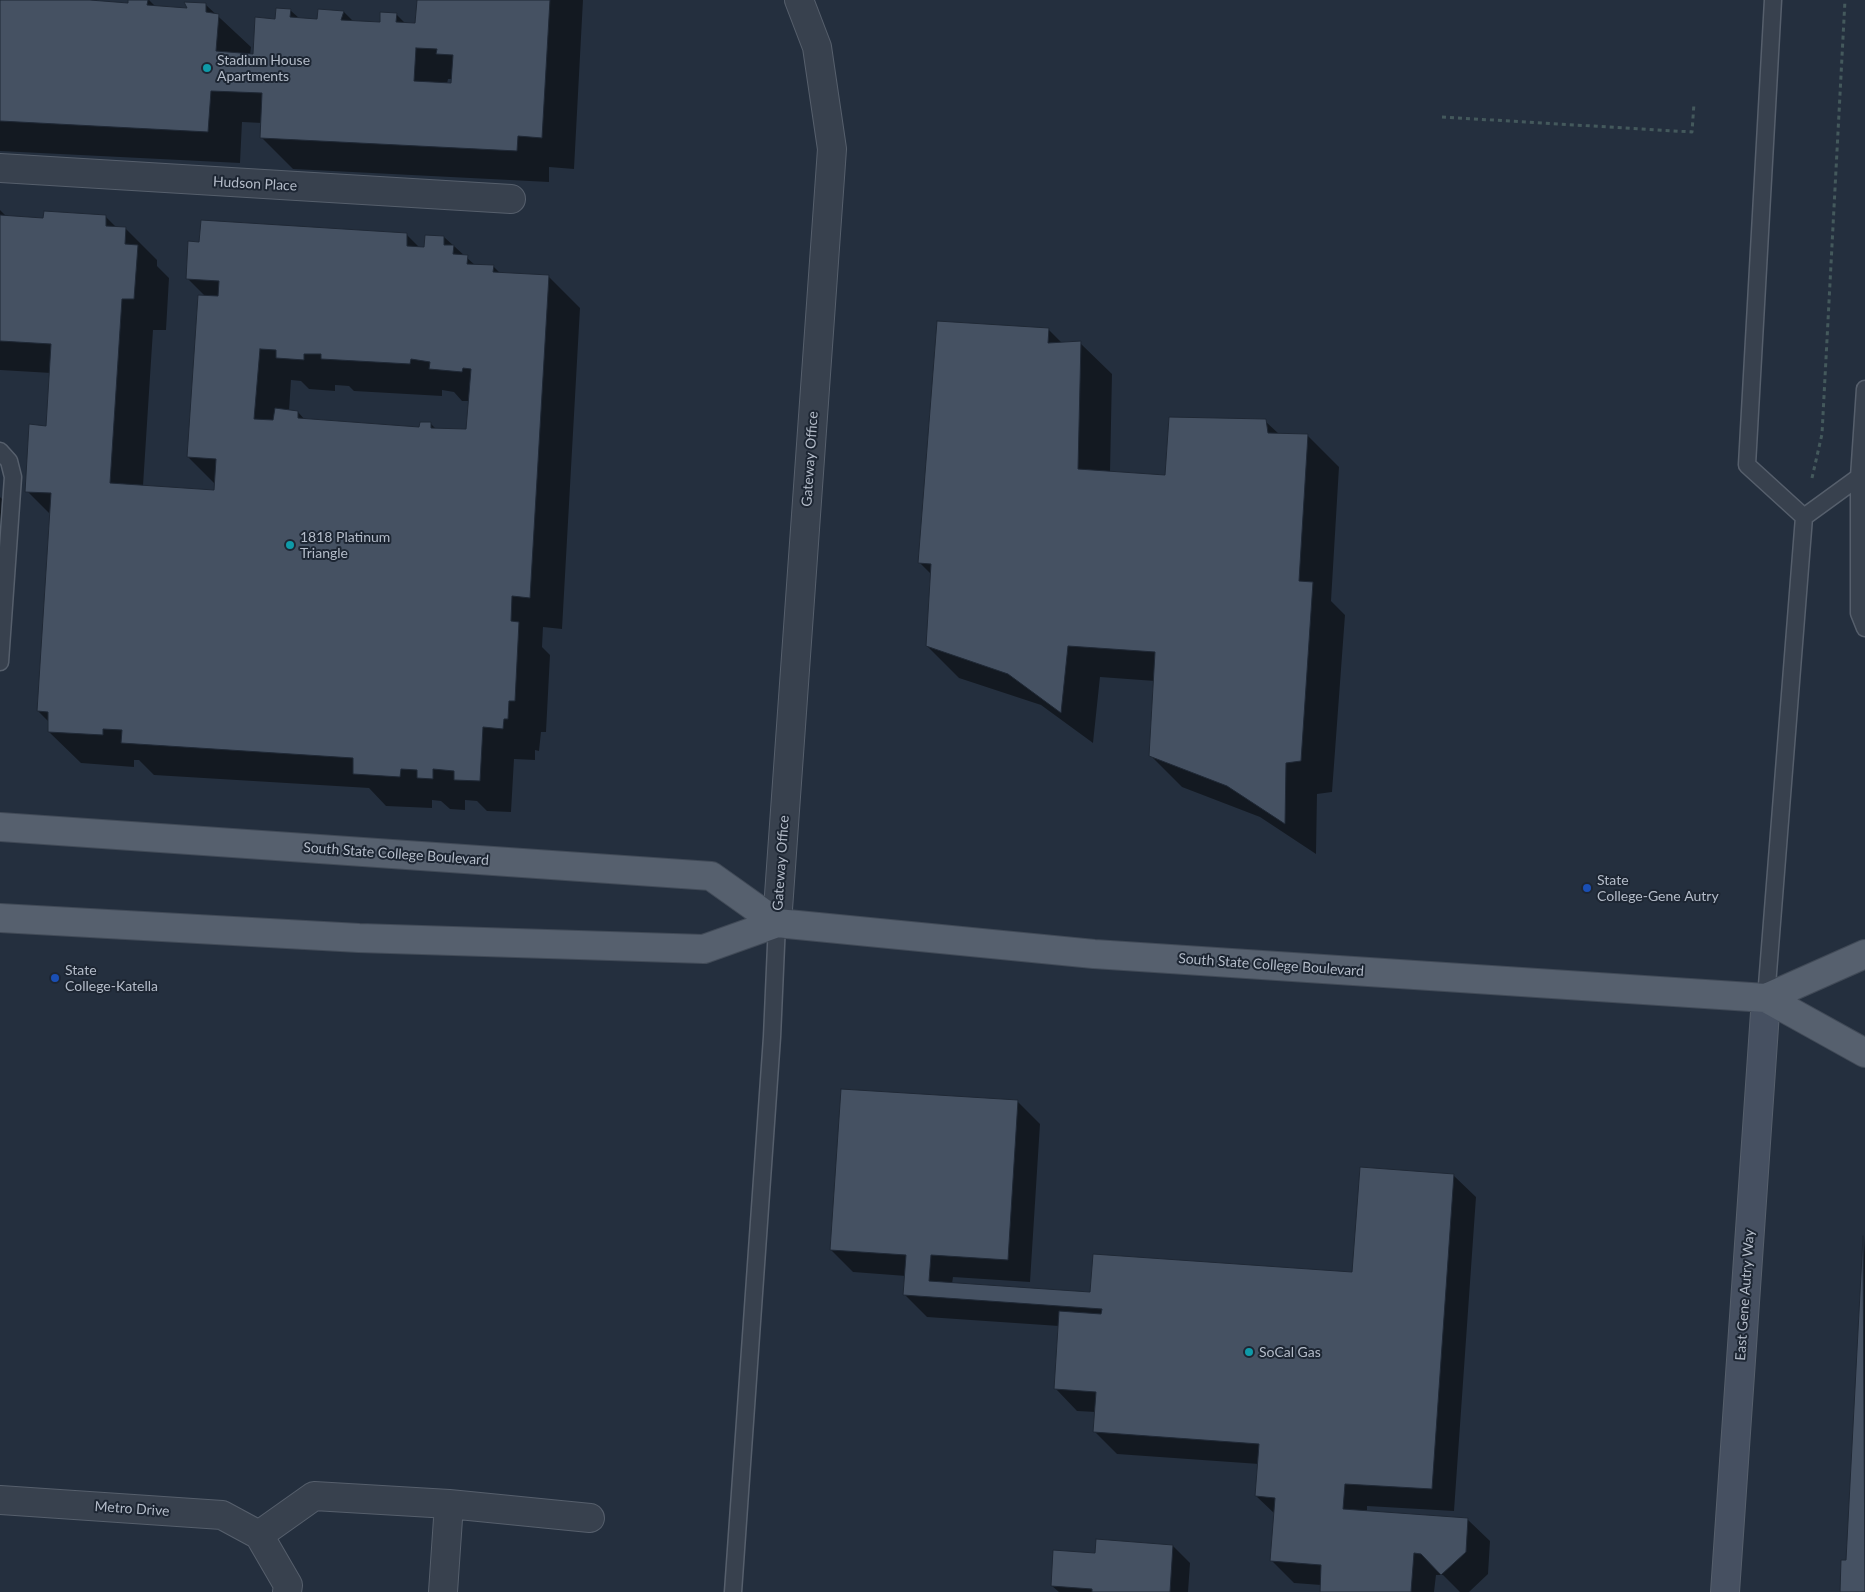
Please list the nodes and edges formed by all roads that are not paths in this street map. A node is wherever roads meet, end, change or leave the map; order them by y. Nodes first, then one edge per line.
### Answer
1 (799, 0) edge
2 (1772, 0) edge
3 (0, 168) edge
4 (510, 199) dead end
5 (1865, 389) edge
6 (0, 451) edge
7 (1859, 477) junction
8 (1804, 517) junction
9 (1865, 628) edge
10 (0, 662) edge
11 (0, 827) edge
12 (0, 918) edge
13 (777, 923) junction
14 (1865, 954) edge
15 (1766, 998) junction
16 (1865, 1053) edge
17 (0, 1500) edge
18 (449, 1504) junction
19 (590, 1518) dead end
20 (259, 1535) junction
21 (287, 1592) edge
22 (443, 1592) edge
23 (733, 1592) edge
24 (1725, 1592) edge

1 - 13 street, Gateway Office
2 - 8 lane
3 - 4 street, Hudson Place
5 - 7 lane
6 - 10 lane
7 - 8 lane
7 - 9 lane
8 - 15 lane
11 - 13 main road, South State College Boulevard
12 - 13 main road, South State College Boulevard
13 - 15 main road, South State College Boulevard
13 - 23 lane
14 - 15 main road, South State College Boulevard
15 - 16 main road, South State College Boulevard
15 - 24 street, East Gene Autry Way
17 - 20 street, Metro Drive
18 - 19 street
18 - 20 street
18 - 22 street
20 - 21 street

